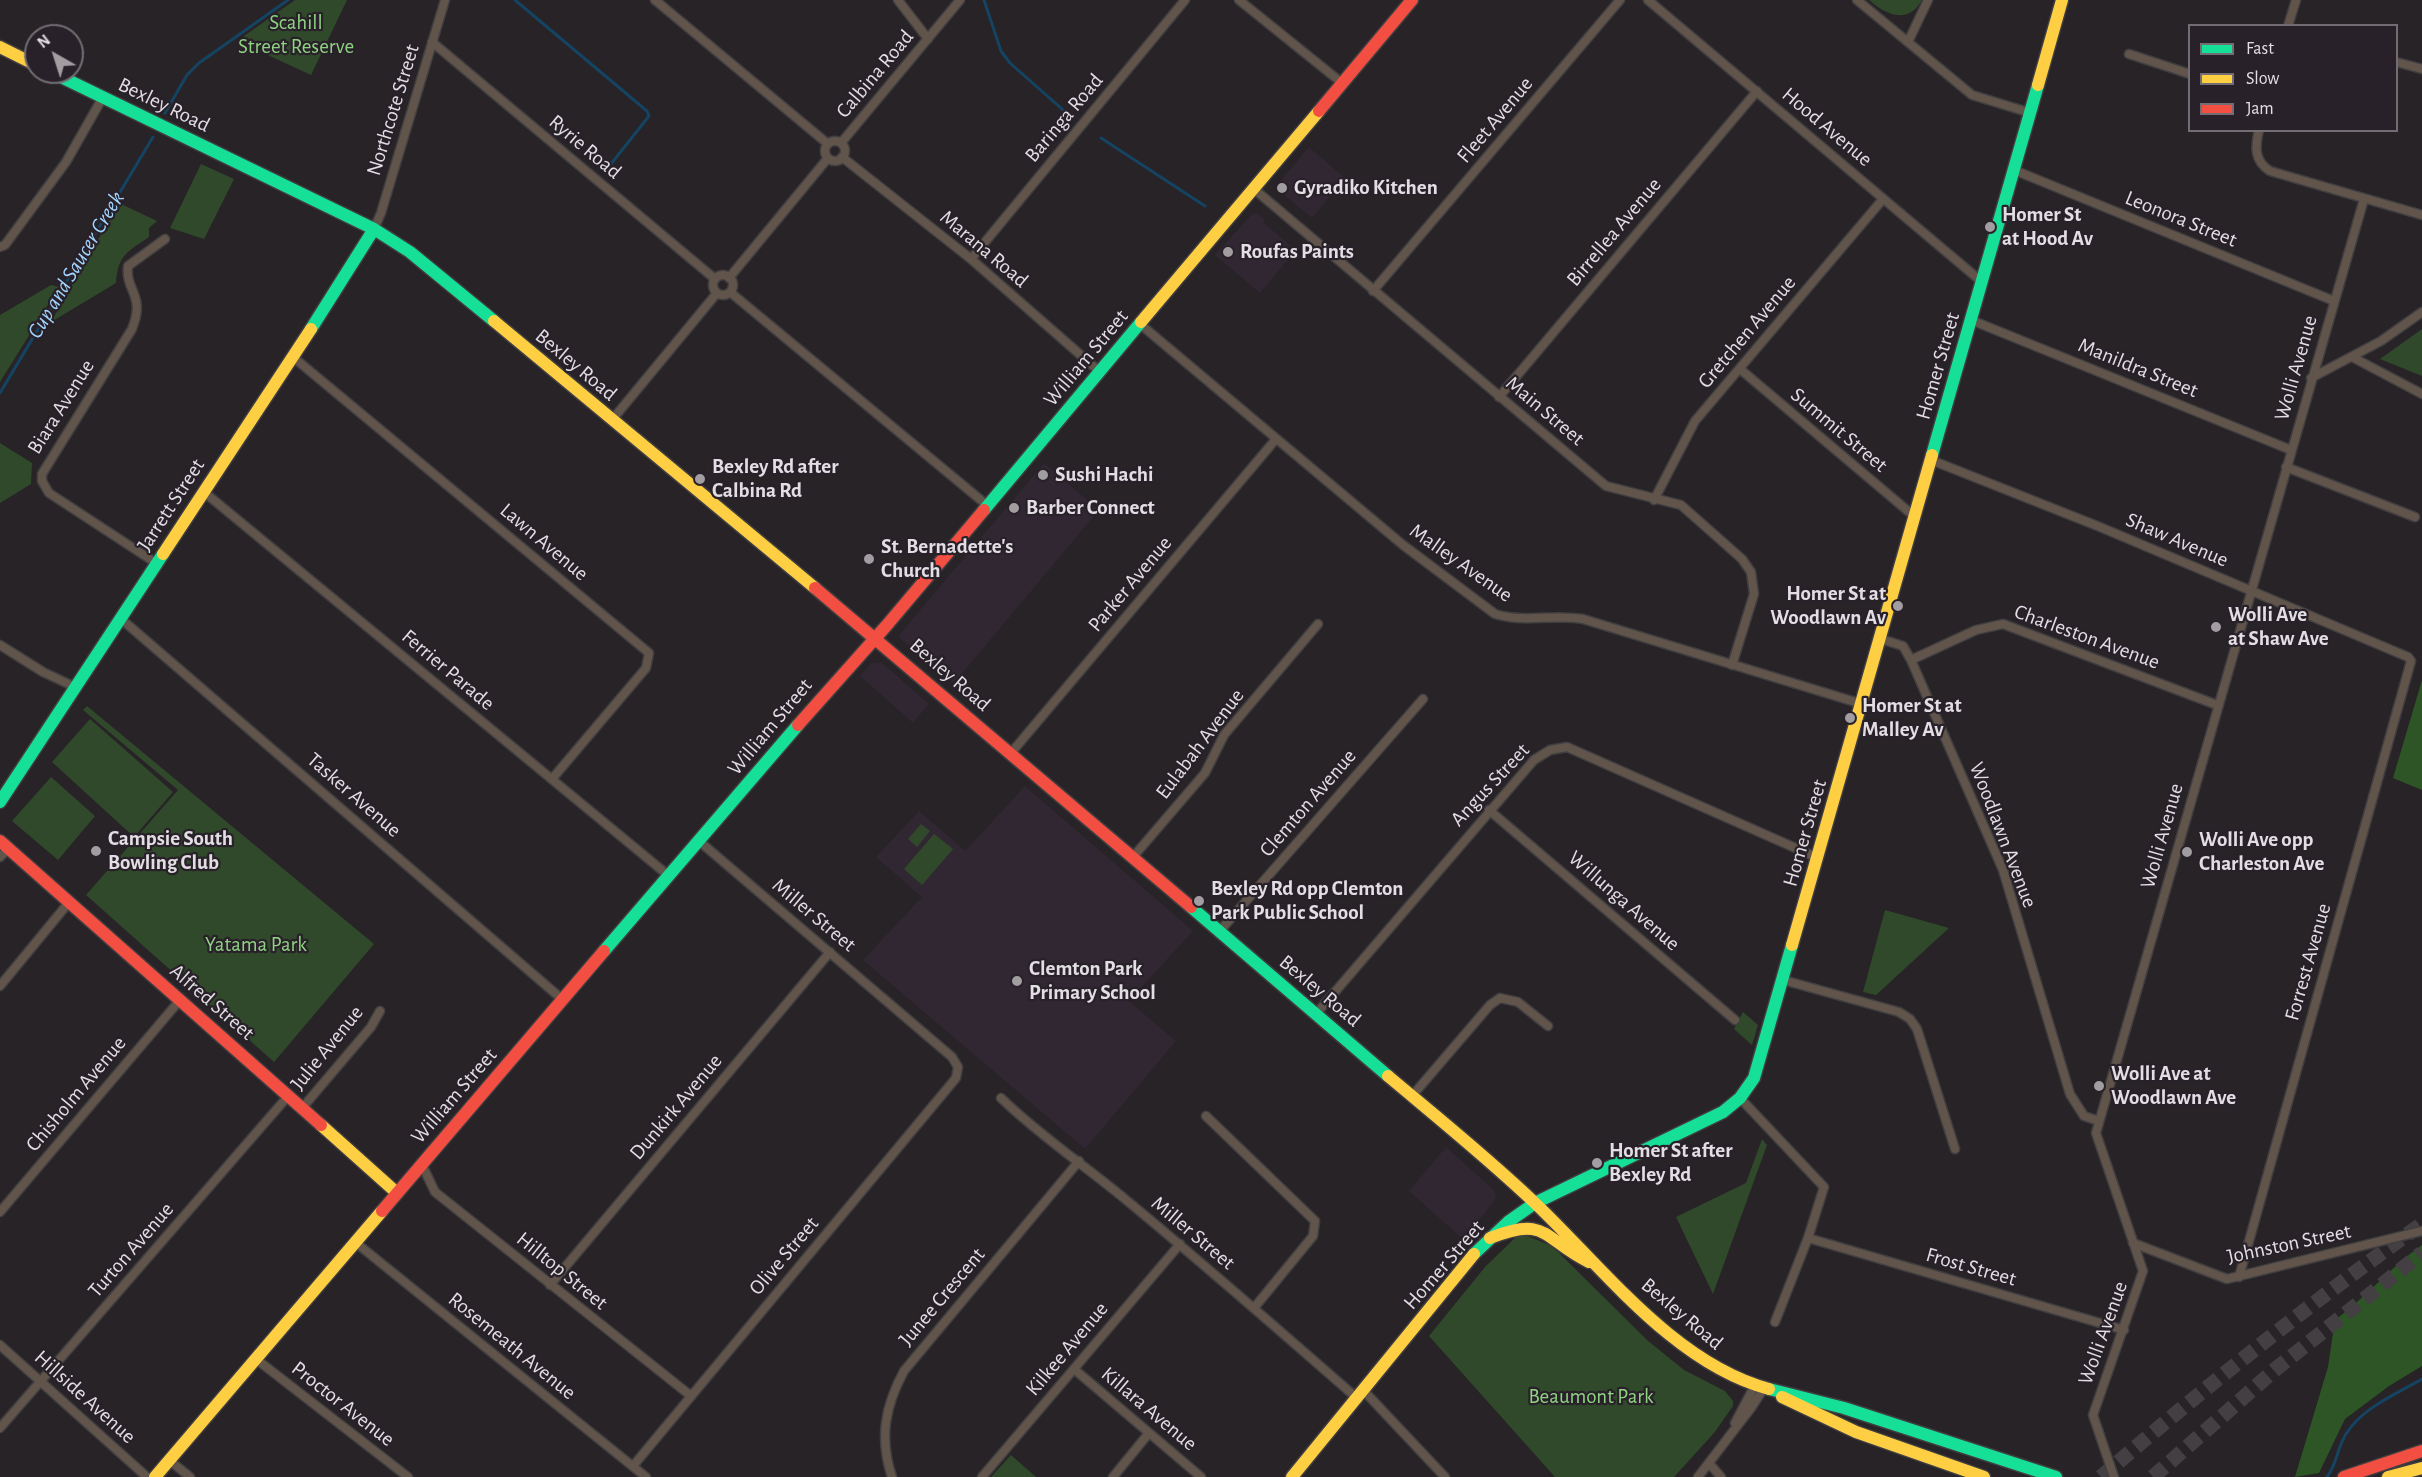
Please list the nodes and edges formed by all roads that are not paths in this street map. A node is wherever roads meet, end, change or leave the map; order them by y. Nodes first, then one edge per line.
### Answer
1 (445, 0) edge
2 (655, 0) edge
3 (898, 0) edge
4 (960, 0) edge
5 (1185, 0) edge
6 (1239, 0) edge
7 (1412, 0) edge
8 (1620, 0) edge
9 (1648, 0) edge
10 (1857, 0) edge
11 (1928, 0) edge
12 (2062, 0) edge
13 (2296, 0) edge
14 (2290, 24) edge
15 (928, 39) junction
16 (432, 42) junction
17 (1908, 42) junction
18 (0, 47) edge
19 (2129, 54) dead end
20 (24, 59) edge
21 (2398, 62) edge
22 (2422, 69) edge
23 (2188, 73) edge
24 (1342, 83) junction
25 (76, 84) edge
26 (1756, 91) junction
27 (103, 97) junction
28 (2031, 113) junction
29 (2259, 132) edge
30 (841, 143) junction
31 (828, 144) junction
32 (842, 157) junction
33 (828, 158) junction
34 (2014, 170) junction
35 (1254, 189) junction
36 (1883, 199) junction
37 (2364, 199) junction
38 (2422, 214) edge
39 (374, 229) junction
40 (165, 239) dead end
41 (0, 247) edge
42 (971, 259) junction
43 (729, 278) junction
44 (715, 279) junction
45 (1982, 282) junction
46 (730, 291) junction
47 (1373, 291) junction
48 (717, 293) junction
49 (2334, 301) junction
50 (2422, 312) edge
51 (1971, 320) junction
52 (1140, 324) junction
53 (293, 357) junction
54 (2352, 357) junction
55 (1740, 369) junction
56 (1100, 372) junction
57 (2311, 378) junction
58 (2422, 394) edge
59 (1499, 397) junction
60 (612, 420) junction
61 (1276, 439) junction
62 (2290, 450) junction
63 (1931, 460) junction
64 (2286, 467) junction
65 (204, 492) junction
66 (1654, 500) junction
67 (988, 506) junction
68 (2415, 517) dead end
69 (1915, 518) junction
70 (156, 563) junction
71 (2250, 590) junction
72 (120, 618) junction
73 (1318, 624) dead end
74 (875, 637) junction
75 (1881, 639) junction
76 (0, 645) edge
77 (2408, 657) joint
78 (1911, 660) junction
79 (1732, 665) junction
80 (75, 687) junction
81 (1423, 699) dead end
82 (1862, 704) junction
83 (2217, 705) junction
84 (1011, 753) junction
85 (552, 779) junction
86 (0, 802) edge
87 (1489, 810) junction
88 (699, 841) junction
89 (3, 849) edge
90 (1133, 857) junction
91 (1818, 858) junction
92 (669, 876) junction
93 (70, 901) junction
94 (1220, 932) junction
95 (830, 952) junction
96 (1783, 980) junction
97 (0, 986) edge
98 (180, 1000) junction
99 (563, 1000) junction
100 (380, 1011) dead end
101 (1316, 1014) junction
102 (1735, 1020) dead end
103 (1548, 1026) dead end
104 (958, 1067) joint
105 (289, 1095) junction
106 (1412, 1096) junction
107 (1001, 1098) dead end
108 (1740, 1098) junction
109 (303, 1107) junction
110 (1206, 1116) dead end
111 (2099, 1121) junction
112 (1955, 1149) dead end
113 (1079, 1161) junction
114 (422, 1165) junction
115 (397, 1193) junction
116 (1535, 1203) junction
117 (0, 1212) edge
118 (2422, 1231) edge
119 (1490, 1238) junction
120 (1808, 1238) junction
121 (355, 1242) junction
122 (2133, 1243) junction
123 (1180, 1244) junction
124 (1600, 1266) junction
125 (2239, 1277) junction
126 (550, 1285) junction
127 (1254, 1308) junction
128 (1775, 1322) dead end
129 (2124, 1330) junction
130 (0, 1345) edge
131 (256, 1359) junction
132 (1074, 1369) junction
133 (41, 1382) junction
134 (1762, 1387) junction
135 (1361, 1395) junction
136 (691, 1396) junction
137 (0, 1428) edge
138 (1149, 1433) junction
139 (2422, 1451) edge
140 (169, 1460) junction
141 (2389, 1461) junction
142 (1709, 1463) junction
143 (633, 1466) junction
144 (2422, 1468) edge
145 (147, 1477) edge
146 (155, 1477) edge
147 (190, 1477) edge
148 (408, 1477) edge
149 (646, 1477) edge
150 (892, 1477) edge
151 (982, 1477) edge
152 (1113, 1477) edge
153 (1201, 1477) edge
154 (1292, 1477) edge
155 (1445, 1477) edge
156 (1698, 1477) edge
157 (1721, 1477) edge
158 (1983, 1477) edge
159 (2056, 1477) edge
160 (2114, 1477) edge
161 (2344, 1477) edge
162 (2390, 1477) edge

1 - 16 street, Northcote Street
2 - 31 street
3 - 15 street
4 - 15 street, Calbina Road
5 - 42 street, Baringa Road
6 - 24 street
7 - 24 main road, William Street
8 - 47 street, Fleet Avenue
9 - 26 street, Hood Avenue
10 - 17 street
11 - 17 street
12 - 28 main road, Homer Street
13 - 14 street
15 - 30 street, Calbina Road
16 - 39 street, Northcote Street
16 - 44 street, Ryrie Road
17 - 28 street
18 - 20 main road
19 - 23 street
21 - 22 street
24 - 35 main road, William Street
25 - 27 main road, Bexley Road
26 - 36 street, Hood Avenue
26 - 59 street, Birrellea Avenue
27 - 39 main road, Bexley Road
27 - 41 street
28 - 34 main road, Homer Street
29 - 37 street
30 - 31 street
30 - 32 street
31 - 33 street
32 - 33 street
32 - 42 street, Marana Road
33 - 43 street
34 - 45 main road, Homer Street
34 - 49 street, Leonora Street
35 - 47 street, Main Street
35 - 52 main road, William Street
36 - 45 street, Hood Avenue
36 - 55 street, Gretchen Avenue
37 - 38 street
37 - 49 street, Wolli Avenue
39 - 53 main road, Jarrett Street
39 - 60 main road, Bexley Road
40 - 70 street, Biara Avenue
42 - 56 street, Marana Road
43 - 44 street
43 - 46 street
44 - 48 street
45 - 51 main road, Homer Street
46 - 48 street
46 - 67 street
47 - 59 street, Main Street
48 - 60 street
49 - 57 street, Wolli Avenue
50 - 54 street
51 - 62 street, Manildra Street
51 - 63 main road, Homer Street
52 - 56 main road, William Street
52 - 61 street, Malley Avenue
53 - 65 main road, Jarrett Street
53 - 85 street, Lawn Avenue
54 - 57 street
54 - 58 street
55 - 66 street, Gretchen Avenue
55 - 69 street, Summit Street
56 - 67 main road, William Street
57 - 62 street, Wolli Avenue
59 - 66 street, Main Street
60 - 74 main road, Bexley Road
61 - 79 street, Malley Avenue
61 - 84 street, Parker Avenue
62 - 64 street, Wolli Avenue
63 - 69 main road, Homer Street
63 - 71 street, Shaw Avenue
64 - 68 street
64 - 71 street, Wolli Avenue
65 - 70 main road, Jarrett Street
65 - 85 street, Ferrier Parade
66 - 79 street, Main Street
67 - 74 main road, William Street
69 - 75 main road, Homer Street
70 - 72 main road, Jarrett Street
71 - 77 street, Shaw Avenue
71 - 83 street, Wolli Avenue
72 - 80 main road, Jarrett Street
72 - 99 street, Tasker Avenue
73 - 90 street, Eulabah Avenue
74 - 84 main road, Bexley Road
74 - 88 main road, William Street
75 - 78 street, Woodlawn Avenue
75 - 82 main road, Homer Street
76 - 80 street
77 - 125 street, Forrest Avenue
78 - 83 street, Charleston Avenue
78 - 111 street, Woodlawn Avenue
79 - 82 street, Malley Avenue
80 - 86 main road, Jarrett Street
81 - 94 street, Clemton Avenue
82 - 91 main road, Homer Street
83 - 111 street, Wolli Avenue
84 - 90 main road, Bexley Road
85 - 92 street, Ferrier Parade
87 - 91 street, Angus Street
87 - 101 street, Angus Street
87 - 102 street, Willunga Avenue
88 - 92 main road, William Street
88 - 95 street, Miller Street
89 - 93 main road, Alfred Street
90 - 94 main road, Bexley Road
91 - 96 main road, Homer Street
92 - 99 main road, William Street
93 - 97 street
93 - 98 main road, Alfred Street
94 - 101 main road, Bexley Road
95 - 104 street, Miller Street
95 - 126 street, Dunkirk Avenue
96 - 108 main road, Homer Street
96 - 112 street
98 - 105 main road, Alfred Street
98 - 117 street, Chisholm Avenue
99 - 114 main road, William Street
100 - 109 street, Julie Avenue
101 - 106 main road, Bexley Road
103 - 106 street
104 - 136 street, Olive Street
105 - 109 main road, Alfred Street
105 - 133 street, Turton Avenue
106 - 116 main road, Bexley Road
107 - 113 street, Miller Street
108 - 116 main road, Homer Street
108 - 120 street
109 - 115 main road, Alfred Street
110 - 127 street
111 - 122 street, Wolli Avenue
113 - 123 street, Miller Street
113 - 150 street, Junee Crescent
114 - 115 main road, William Street
114 - 126 street, Hilltop Street
115 - 121 main road, William Street
116 - 119 main road, Homer Street
116 - 124 main road, Bexley Road
118 - 125 street, Johnston Street
119 - 124 main road
119 - 135 main road, Homer Street
120 - 128 street
120 - 129 street, Frost Street
121 - 131 main road, William Street
121 - 143 street, Rosemeath Avenue
122 - 125 street, Johnston Street
122 - 129 street, Wolli Avenue
123 - 127 street, Miller Street
123 - 132 street, Kilkee Avenue
124 - 134 main road, Bexley Road
126 - 136 street, Hilltop Street
127 - 135 street, Miller Street
129 - 160 street, Wolli Avenue
130 - 133 street, Hillside Avenue
131 - 140 main road, William Street
131 - 148 street, Proctor Avenue
132 - 138 street, Killara Avenue
132 - 151 street, Kilkee Avenue
133 - 137 street, Turton Avenue
133 - 145 street, Hillside Avenue
134 - 142 street
134 - 158 main road, Bexley Road
134 - 159 main road, Bexley Road
135 - 154 main road, Homer Street
135 - 155 street, Miller Street
136 - 143 street, Olive Street
138 - 152 street
138 - 153 street, Killara Avenue
139 - 141 main road
140 - 146 main road, William Street
140 - 147 street
141 - 161 main road
141 - 162 main road
142 - 156 street
142 - 157 street
143 - 149 street, Rosemeath Avenue
144 - 162 main road

